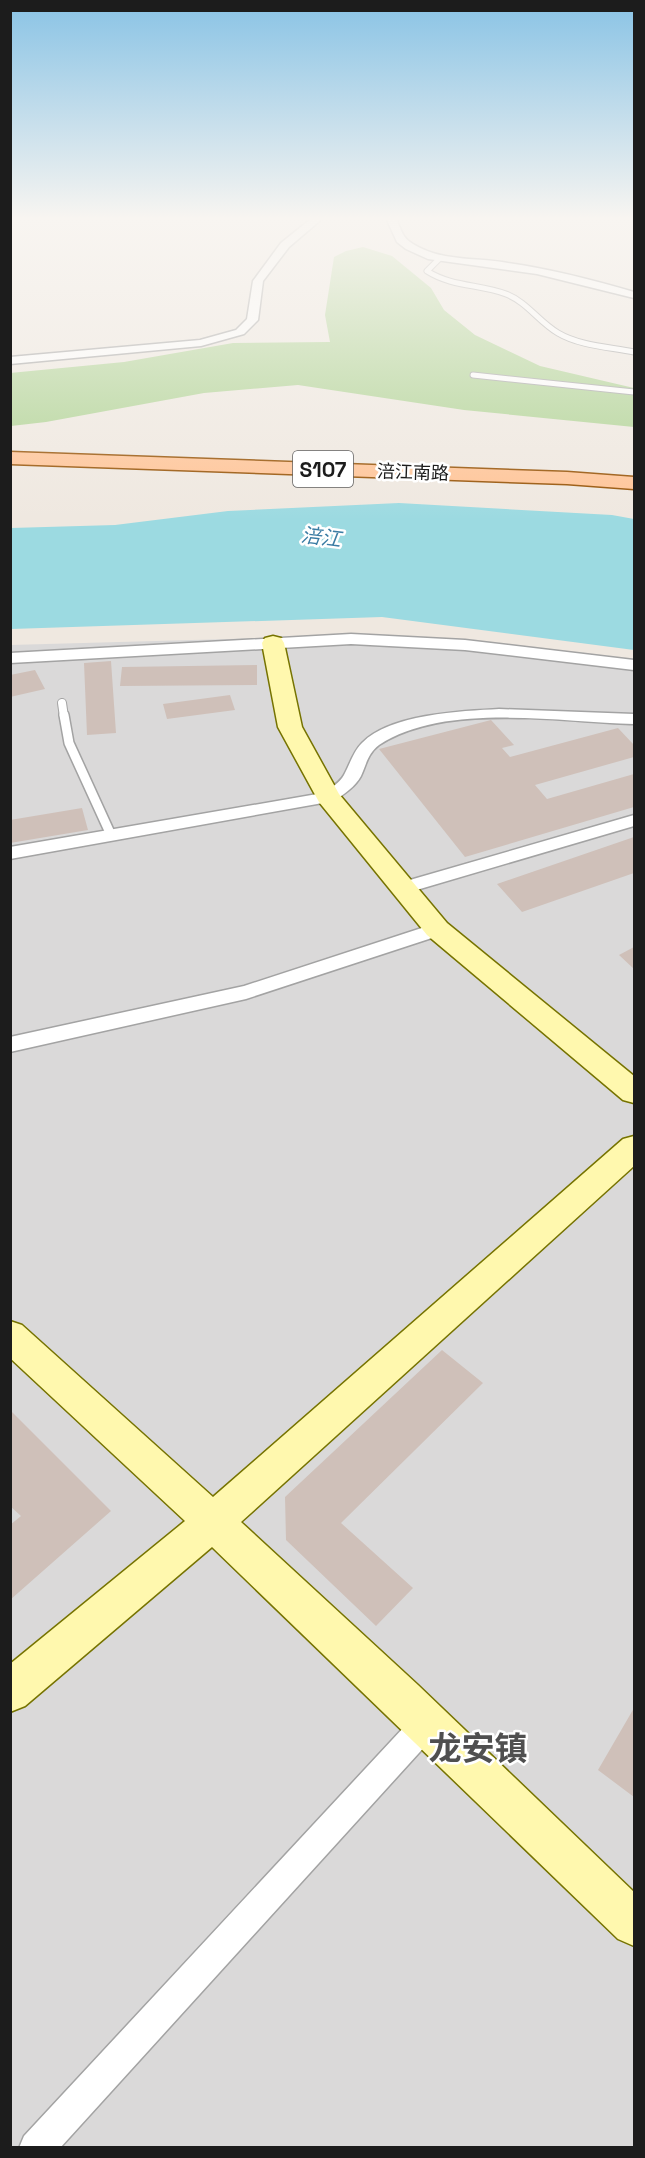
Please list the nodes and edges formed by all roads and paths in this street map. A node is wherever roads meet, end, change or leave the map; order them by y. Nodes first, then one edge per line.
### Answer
1 (252, 319) edge
2 (543, 319) edge
3 (634, 352) edge
4 (10, 361) edge
5 (473, 375) dead end
6 (634, 392) edge
7 (10, 458) edge
8 (634, 483) edge
9 (273, 643) junction
10 (10, 658) edge
11 (634, 665) edge
12 (62, 703) dead end
13 (634, 719) edge
14 (328, 797) junction
15 (634, 820) edge
16 (111, 835) junction
17 (10, 853) edge
18 (403, 888) junction
19 (437, 929) junction
20 (10, 1045) edge
21 (634, 1092) edge
22 (634, 1148) edge
23 (10, 1336) edge
24 (214, 1521) junction
25 (10, 1691) edge
26 (428, 1722) junction
27 (631, 1911) edge
28 (36, 2148) edge

1 - 4 street
2 - 3 lane
5 - 6 lane
7 - 8 main road, 涪江南路 / S107
9 - 10 street
9 - 11 street
9 - 14 street
12 - 16 lane
13 - 14 street
14 - 16 street
14 - 18 street
15 - 18 street
16 - 17 street
18 - 19 street
19 - 20 street
19 - 21 street
22 - 24 street
23 - 24 street
24 - 25 street
24 - 26 street
26 - 27 street
26 - 28 street

